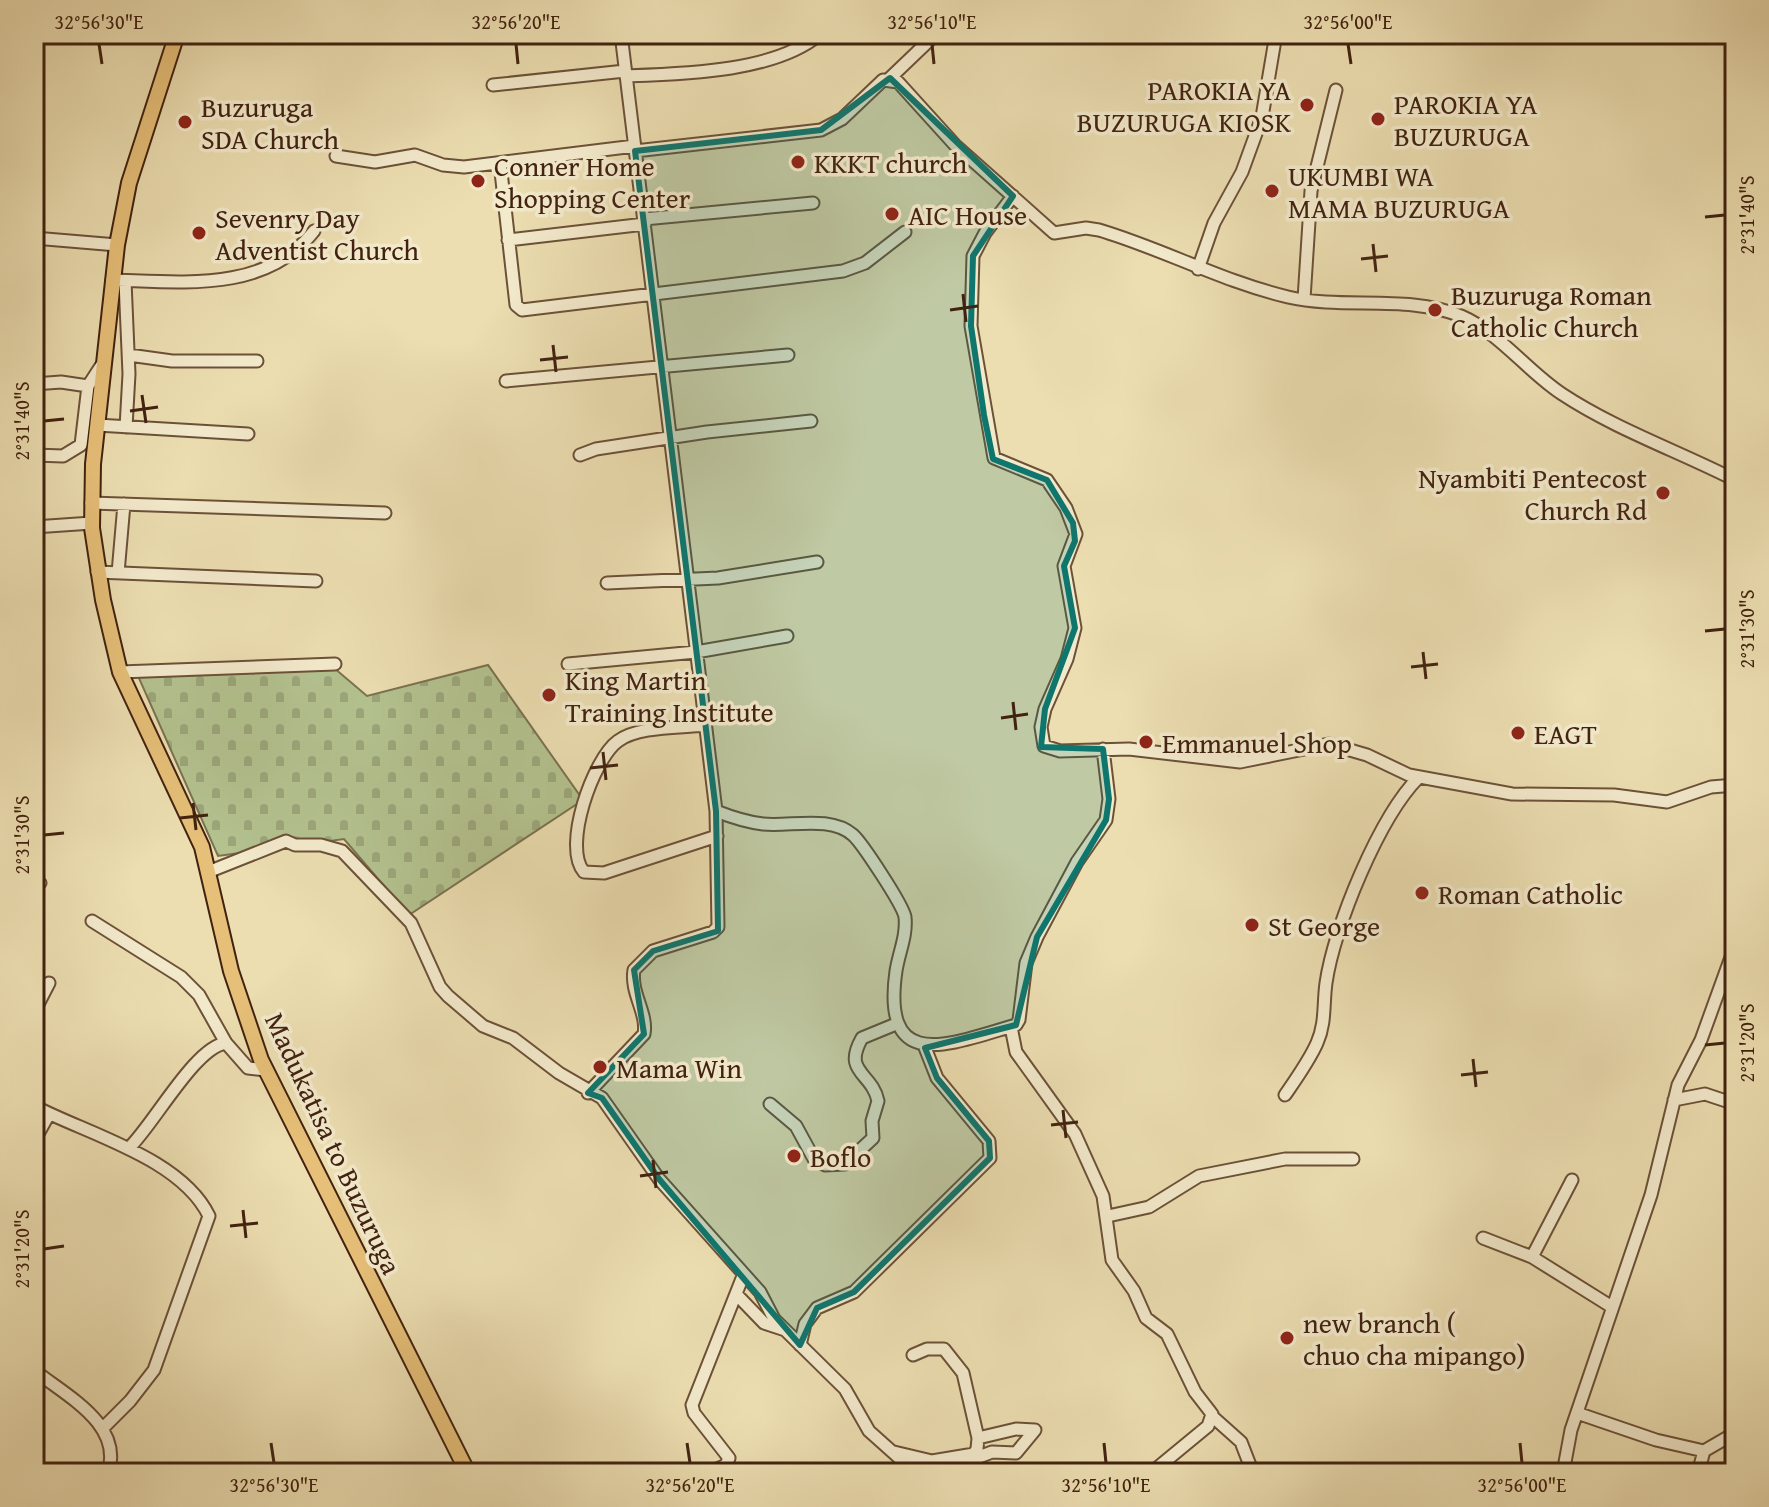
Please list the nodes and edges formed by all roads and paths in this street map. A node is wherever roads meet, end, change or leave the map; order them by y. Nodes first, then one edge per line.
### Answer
1 (177, 34) edge
2 (621, 34) edge
3 (820, 34) edge
4 (936, 34) edge
5 (1276, 34) edge
6 (625, 73) junction
7 (890, 78) junction
8 (493, 85) dead end
9 (1336, 90) dead end
10 (34, 100) edge
11 (34, 116) edge
12 (635, 148) junction
13 (336, 156) dead end
14 (500, 163) junction
15 (1013, 196) junction
16 (813, 203) dead end
17 (644, 221) junction
18 (314, 231) dead end
19 (905, 232) dead end
20 (34, 238) edge
21 (508, 240) junction
22 (117, 245) junction
23 (1198, 269) junction
24 (119, 281) junction
25 (654, 294) junction
26 (1304, 299) junction
27 (129, 355) junction
28 (788, 355) dead end
29 (257, 361) dead end
30 (101, 366) junction
31 (662, 366) junction
32 (506, 381) dead end
33 (34, 384) edge
34 (88, 386) junction
35 (811, 421) dead end
36 (97, 425) junction
37 (126, 427) junction
38 (248, 434) dead end
39 (669, 437) junction
40 (34, 455) edge
41 (580, 455) dead end
42 (1735, 480) edge
43 (91, 503) junction
44 (124, 504) junction
45 (385, 513) dead end
46 (92, 523) junction
47 (34, 527) edge
48 (817, 562) dead end
49 (97, 572) junction
50 (118, 573) junction
51 (685, 579) junction
52 (316, 581) dead end
53 (607, 583) dead end
54 (787, 636) dead end
55 (696, 652) junction
56 (335, 664) dead end
57 (568, 664) dead end
58 (120, 672) junction
59 (704, 725) junction
60 (1103, 749) junction
61 (1419, 777) junction
62 (1735, 785) edge
63 (716, 811) junction
64 (717, 836) junction
65 (208, 872) junction
66 (92, 921) dead end
67 (1735, 946) edge
68 (49, 983) dead end
69 (34, 1012) edge
70 (896, 1024) junction
71 (1011, 1027) junction
72 (226, 1043) junction
73 (924, 1045) junction
74 (266, 1070) junction
75 (588, 1093) junction
76 (1285, 1095) dead end
77 (1674, 1100) junction
78 (770, 1104) dead end
79 (1735, 1104) edge
80 (34, 1106) edge
81 (49, 1114) junction
82 (34, 1141) edge
83 (129, 1148) junction
84 (1353, 1159) dead end
85 (1572, 1180) dead end
86 (1108, 1216) junction
87 (1483, 1238) dead end
88 (1532, 1257) junction
89 (743, 1276) junction
90 (738, 1296) junction
91 (1612, 1307) junction
92 (786, 1330) junction
93 (800, 1345) junction
94 (913, 1355) dead end
95 (34, 1370) edge
96 (1577, 1413) junction
97 (1213, 1417) junction
98 (104, 1427) junction
99 (1735, 1433) edge
100 (978, 1438) junction
101 (889, 1451) junction
102 (1704, 1451) junction
103 (973, 1457) junction
104 (108, 1473) edge
105 (468, 1473) edge
106 (708, 1473) edge
107 (916, 1473) edge
108 (961, 1473) edge
109 (1151, 1473) edge
110 (1253, 1473) edge
111 (1563, 1473) edge
112 (1698, 1473) edge

1 - 22 main road, Madukatisa to Buzuruga
2 - 6 street
3 - 6 street
4 - 7 street
5 - 23 street
6 - 8 street
6 - 12 street
7 - 12 street
7 - 15 street
9 - 26 street
10 - 11 street
12 - 14 street
12 - 17 street
13 - 14 street
14 - 21 street
15 - 23 street
15 - 60 street
16 - 17 street
17 - 21 street
17 - 25 street
18 - 24 street
19 - 25 street
20 - 22 street
21 - 25 street
22 - 24 main road, Madukatisa to Buzuruga
23 - 26 street
24 - 27 street
24 - 30 main road, Madukatisa to Buzuruga
25 - 31 street
26 - 42 street
27 - 29 street
27 - 37 street
28 - 31 street
30 - 34 street
30 - 36 main road, Madukatisa to Buzuruga
31 - 32 street
31 - 39 street
33 - 34 street
34 - 40 street
35 - 39 street
36 - 37 street
36 - 43 main road, Madukatisa to Buzuruga
37 - 38 street
39 - 41 street
39 - 51 street
43 - 44 street
43 - 46 main road, Madukatisa to Buzuruga
44 - 45 street
44 - 50 street
46 - 47 street
46 - 49 main road, Madukatisa to Buzuruga
48 - 51 street
49 - 50 street
49 - 58 main road, Madukatisa to Buzuruga
50 - 52 street
51 - 53 street
51 - 55 street
54 - 55 street
55 - 57 street
55 - 59 street
56 - 58 street
58 - 65 main road, Madukatisa to Buzuruga
59 - 63 street
59 - 64 street
60 - 61 street
60 - 71 street
61 - 62 street
61 - 76 street
63 - 64 street
63 - 70 street
64 - 75 street
65 - 74 main road, Madukatisa to Buzuruga
65 - 75 street
66 - 72 street
67 - 77 street
68 - 69 street
70 - 73 street
70 - 78 street
71 - 73 street
71 - 86 street
72 - 74 street
72 - 83 street
73 - 93 street
74 - 105 main road, Madukatisa to Buzuruga
75 - 89 street
77 - 79 street
77 - 91 street
80 - 81 street
81 - 82 street
81 - 83 street
83 - 98 street
84 - 86 street
85 - 88 street
86 - 97 street
87 - 88 street
88 - 91 street
89 - 90 street
89 - 92 street
90 - 92 street
90 - 106 street
91 - 96 street
92 - 93 street
93 - 101 street
94 - 100 street
95 - 98 street
96 - 102 street
96 - 111 street
97 - 109 street
97 - 110 street
98 - 104 street
99 - 102 street
100 - 103 street
100 - 103 street
101 - 103 street
101 - 107 street
102 - 112 street
103 - 108 street

